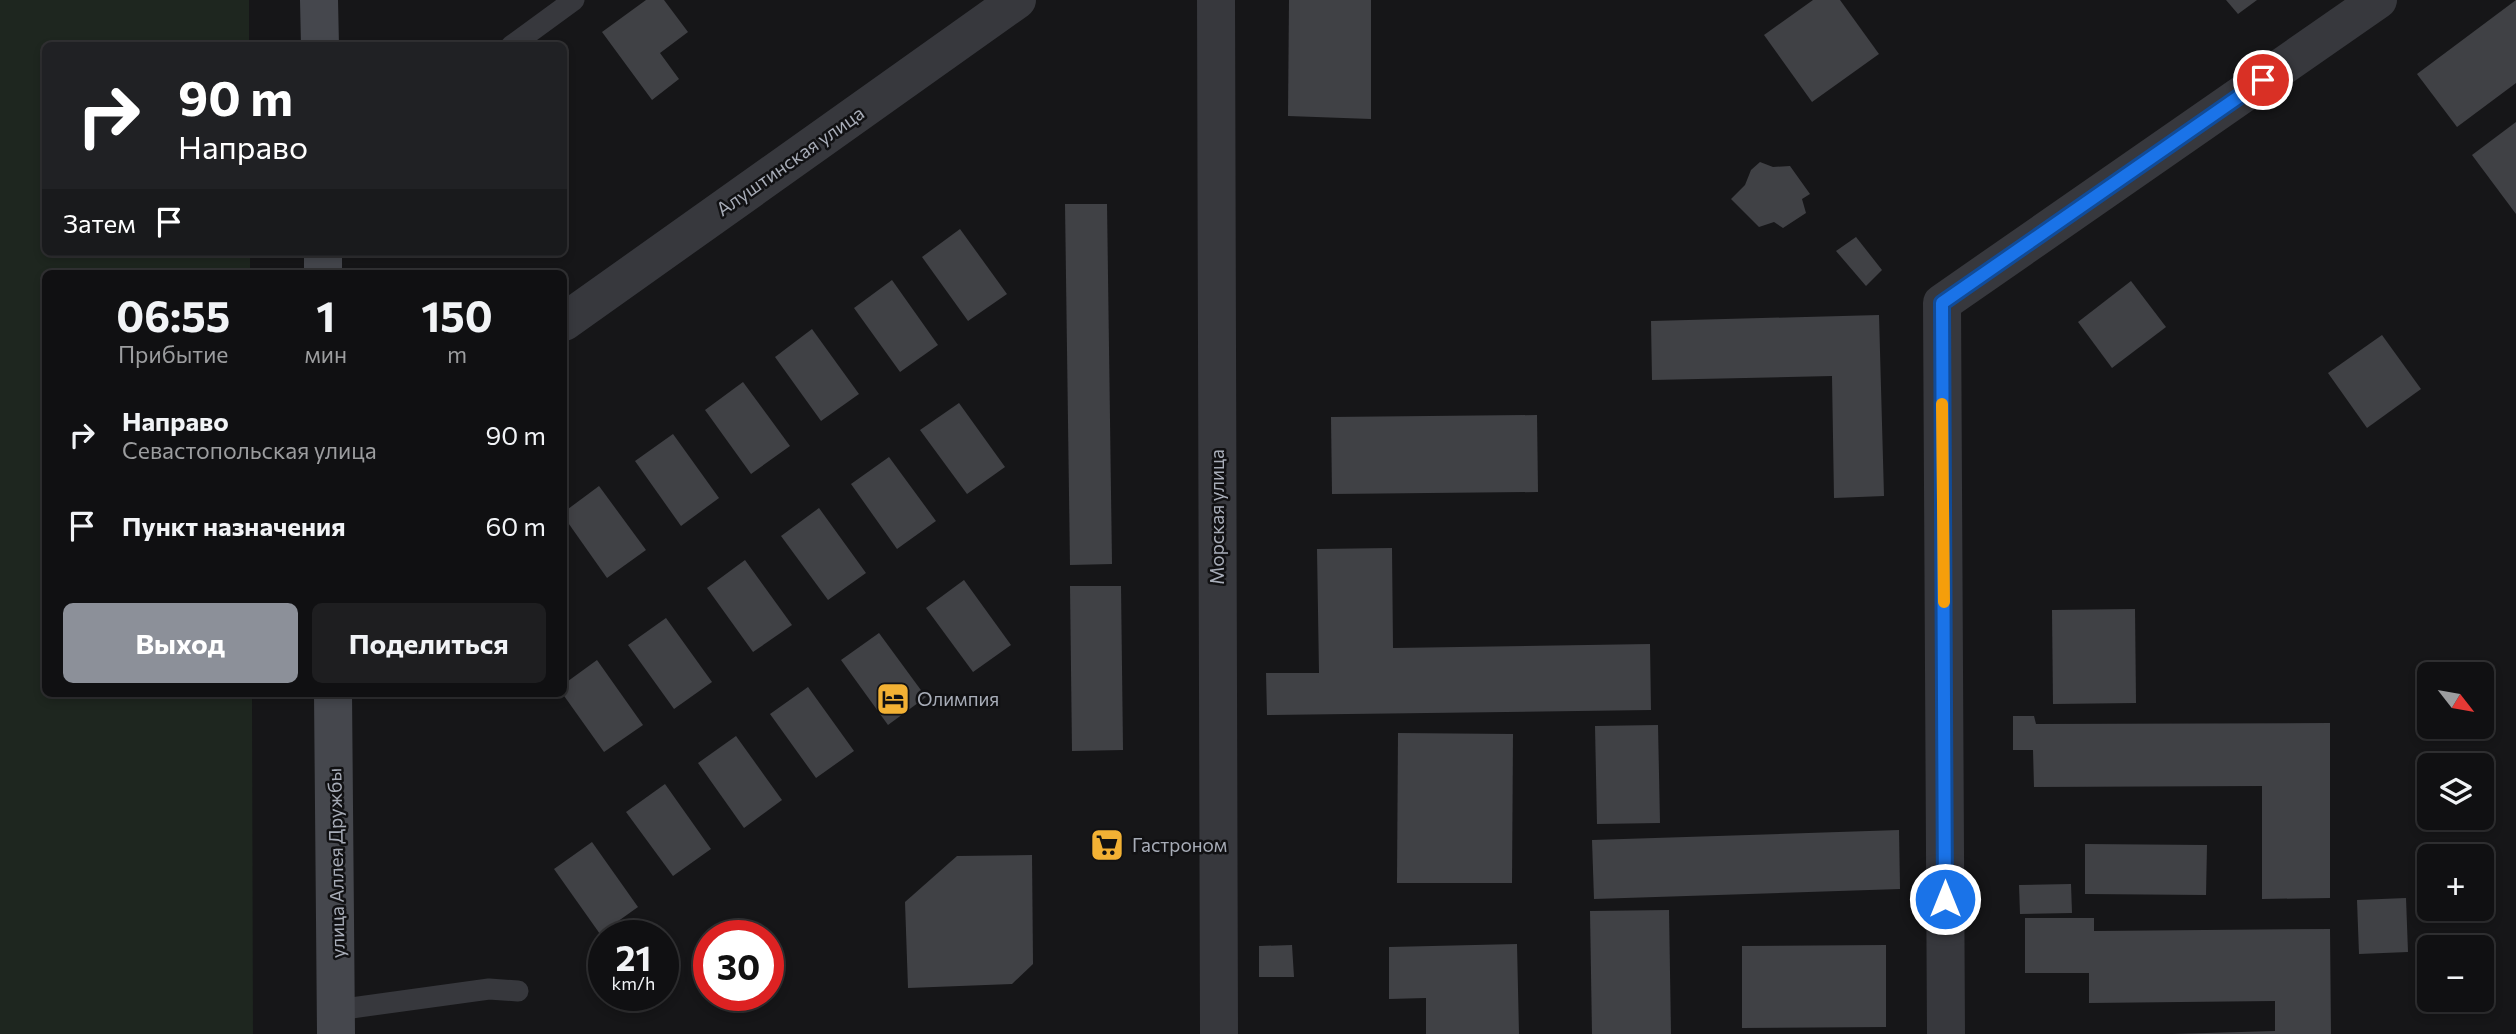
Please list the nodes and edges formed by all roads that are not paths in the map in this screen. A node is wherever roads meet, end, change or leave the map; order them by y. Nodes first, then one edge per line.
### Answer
1 (319, 0) edge
2 (574, 0) edge
3 (1017, 0) edge
4 (1216, 0) edge
5 (2378, 0) edge
6 (320, 42) edge
7 (516, 42) edge
8 (567, 320) edge
9 (333, 697) edge
10 (518, 991) dead end
11 (337, 1022) edge
12 (1219, 1034) edge
13 (1946, 1034) edge

1 - 6 main road
2 - 7 lane
3 - 8 street, Алуштинская улица
4 - 12 street, Морская улица
5 - 13 street
9 - 11 main road, улица Аллея Дружбы
10 - 11 lane

